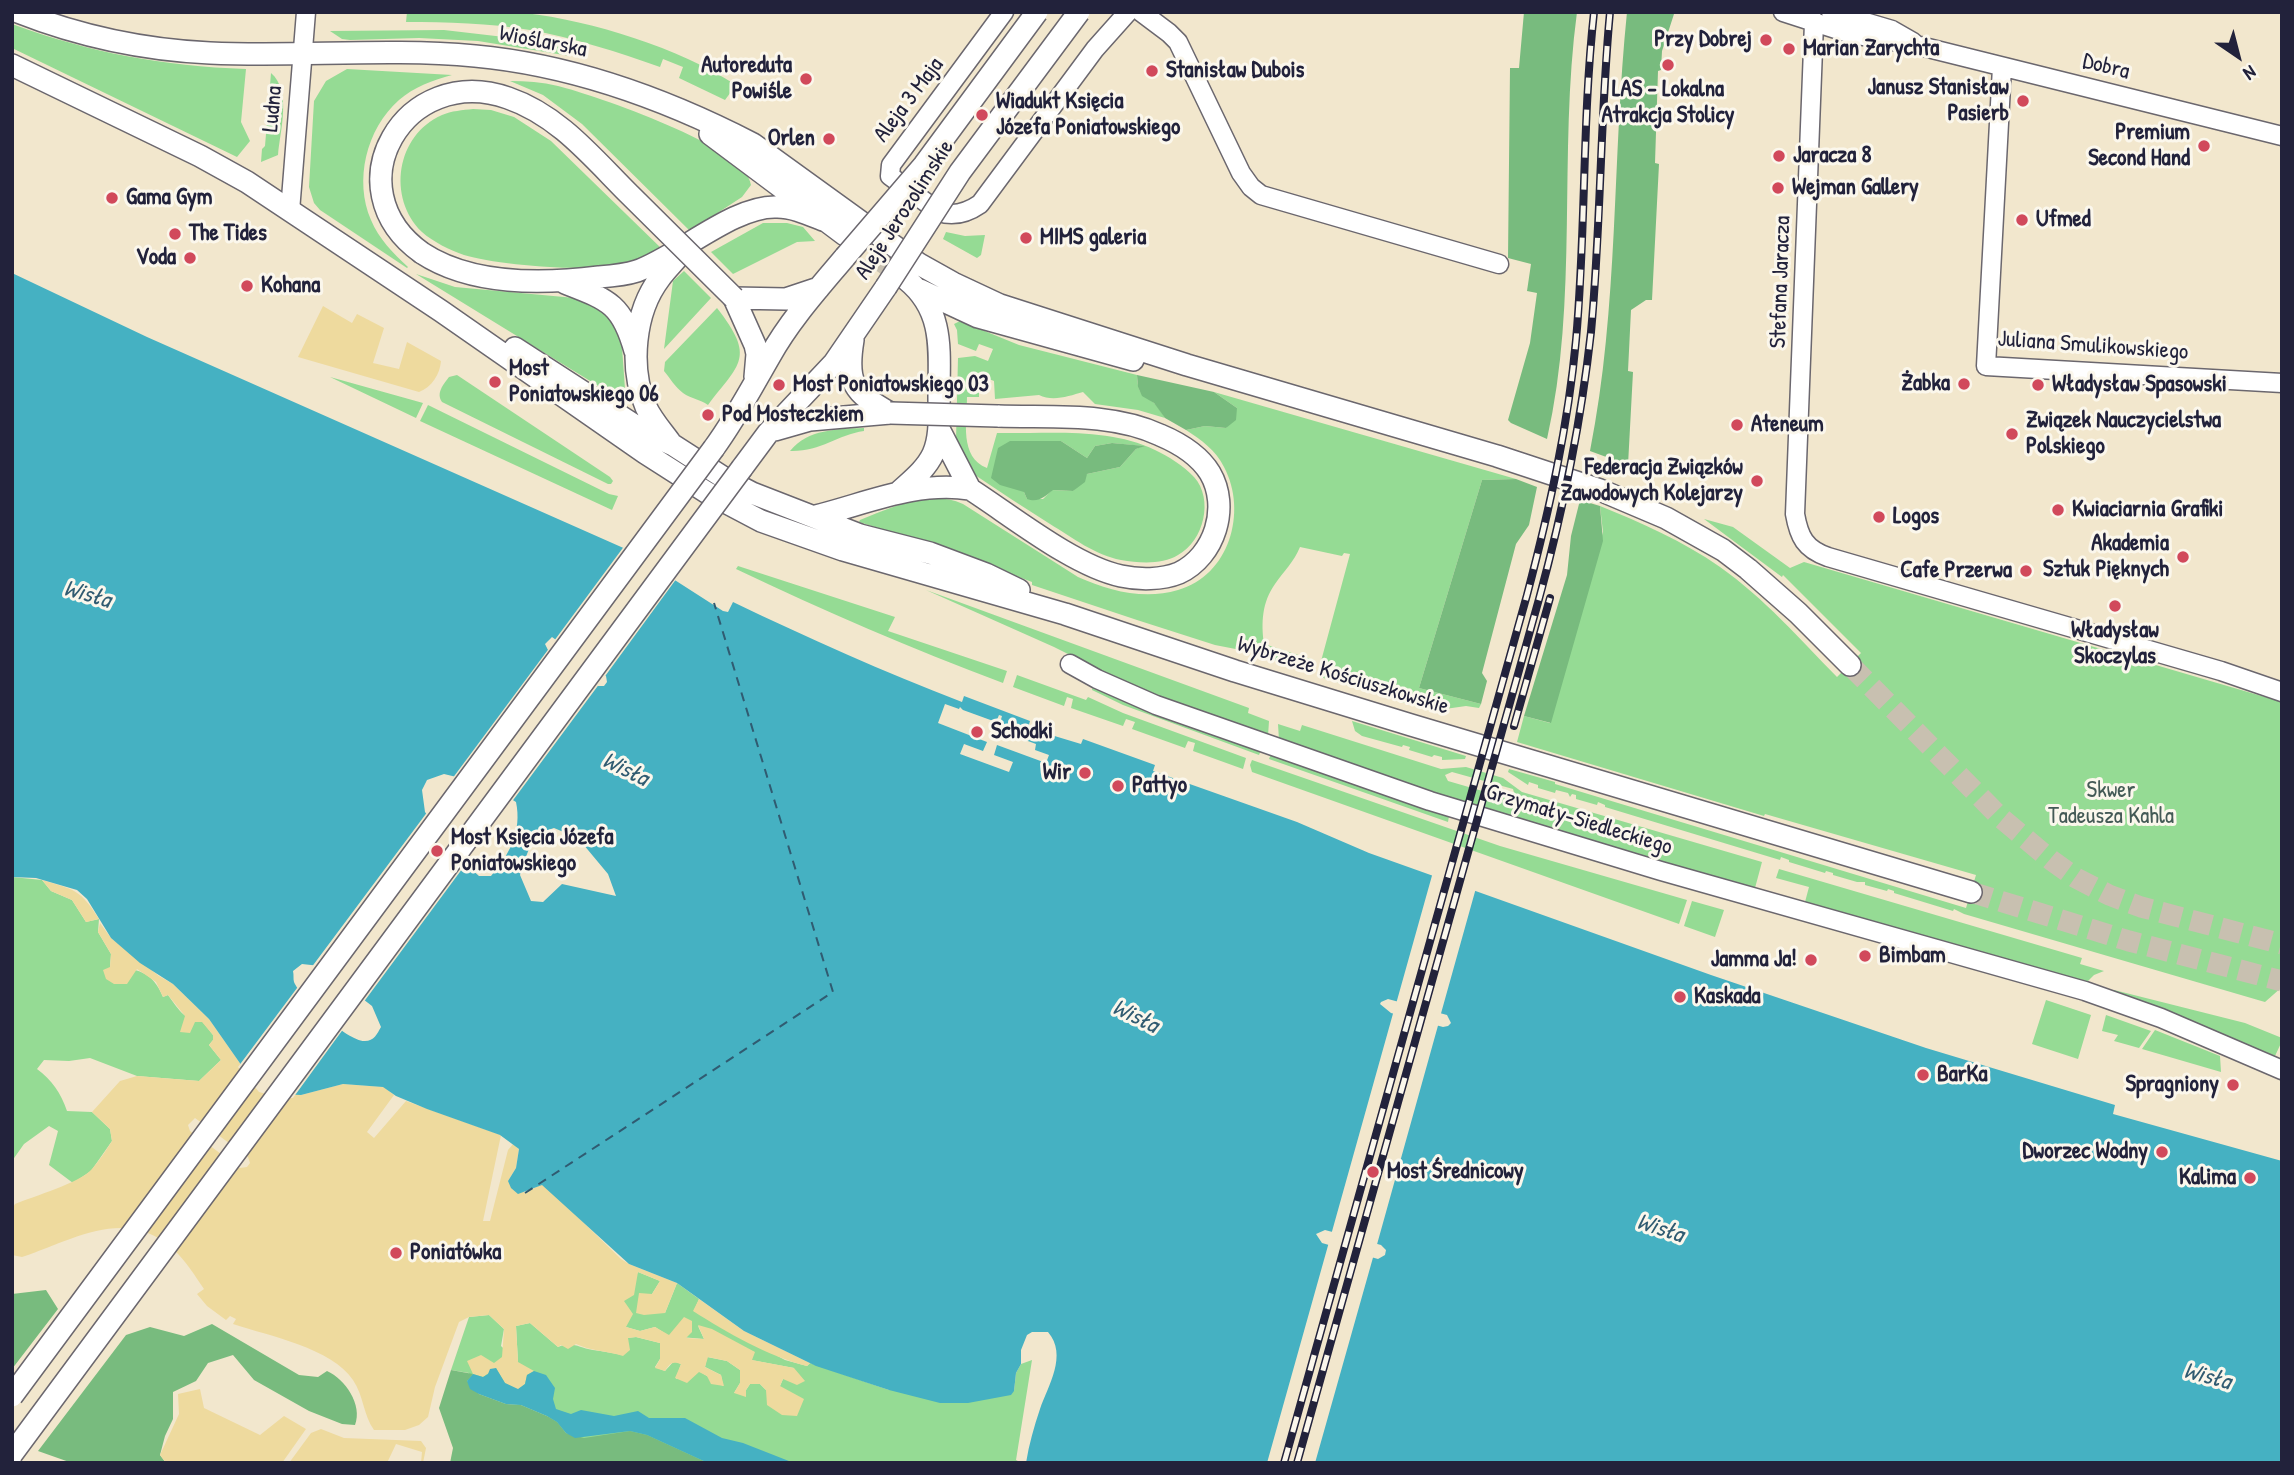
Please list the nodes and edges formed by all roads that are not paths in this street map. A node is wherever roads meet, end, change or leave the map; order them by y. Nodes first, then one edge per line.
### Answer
1 (18, 12) edge
2 (306, 12) edge
3 (1004, 12) edge
4 (1037, 12) edge
5 (1079, 12) edge
6 (1128, 12) edge
7 (1141, 12) edge
8 (1783, 12) edge
9 (1831, 12) edge
10 (1812, 18) edge
11 (1920, 46) junction
12 (303, 54) junction
13 (12, 65) edge
14 (2002, 67) junction
15 (665, 104) junction
16 (2282, 136) edge
17 (290, 211) junction
18 (823, 219) junction
19 (852, 227) junction
20 (689, 245) junction
21 (1499, 264) dead end
22 (561, 282) junction
23 (820, 287) junction
24 (734, 298) junction
25 (441, 312) junction
26 (854, 337) junction
27 (636, 353) junction
28 (1188, 365) junction
29 (2282, 383) edge
30 (755, 386) junction
31 (890, 413) junction
32 (939, 429) junction
33 (768, 433) junction
34 (673, 445) junction
35 (970, 489) junction
36 (900, 491) junction
37 (816, 516) junction
38 (1065, 614) junction
39 (1070, 664) dead end
40 (1850, 666) tunnel mouth
41 (2282, 692) edge
42 (1971, 892) tunnel mouth
43 (2282, 1070) edge
44 (12, 1396) edge
45 (12, 1454) edge

1 - 12 main road, Wioślarska
2 - 12 street, Ludna
3 - 6 street, Aleja 3 Maja
4 - 23 main road, Aleje Jerozolimskie, bridge
5 - 26 main road, Aleje Jerozolimskie, bridge
7 - 21 street
8 - 10 street, Dobra
9 - 11 street, Dobra
10 - 11 street, Dobra
10 - 41 street, Stefana Jaracza
11 - 14 street, Dobra
12 - 15 main road, Wioślarska
12 - 17 street, Ludna
13 - 17 main road
14 - 16 street, Dobra
14 - 29 street, Juliana Smulikowskiego
15 - 18 main road
15 - 19 main road, Wioślarska
17 - 25 main road
18 - 19 main road
18 - 20 main road
19 - 28 main road
20 - 22 main road
20 - 27 main road
22 - 24 main road, bridge
22 - 27 main road
23 - 24 main road
23 - 30 main road
24 - 30 main road
25 - 34 main road
25 - 38 main road, Wybrzeże Kościuszkowskie
26 - 31 main road
26 - 33 main road
27 - 34 main road
28 - 32 main road
28 - 40 main road
30 - 44 main road, bridge
31 - 33 main road
31 - 35 main road, bridge
32 - 35 main road
32 - 36 main road
33 - 45 main road, bridge
34 - 37 main road
35 - 36 main road
36 - 37 main road
37 - 38 main road
38 - 42 main road, Wybrzeże Kościuszkowskie
39 - 43 street, Grzymały-Siedleckiego

